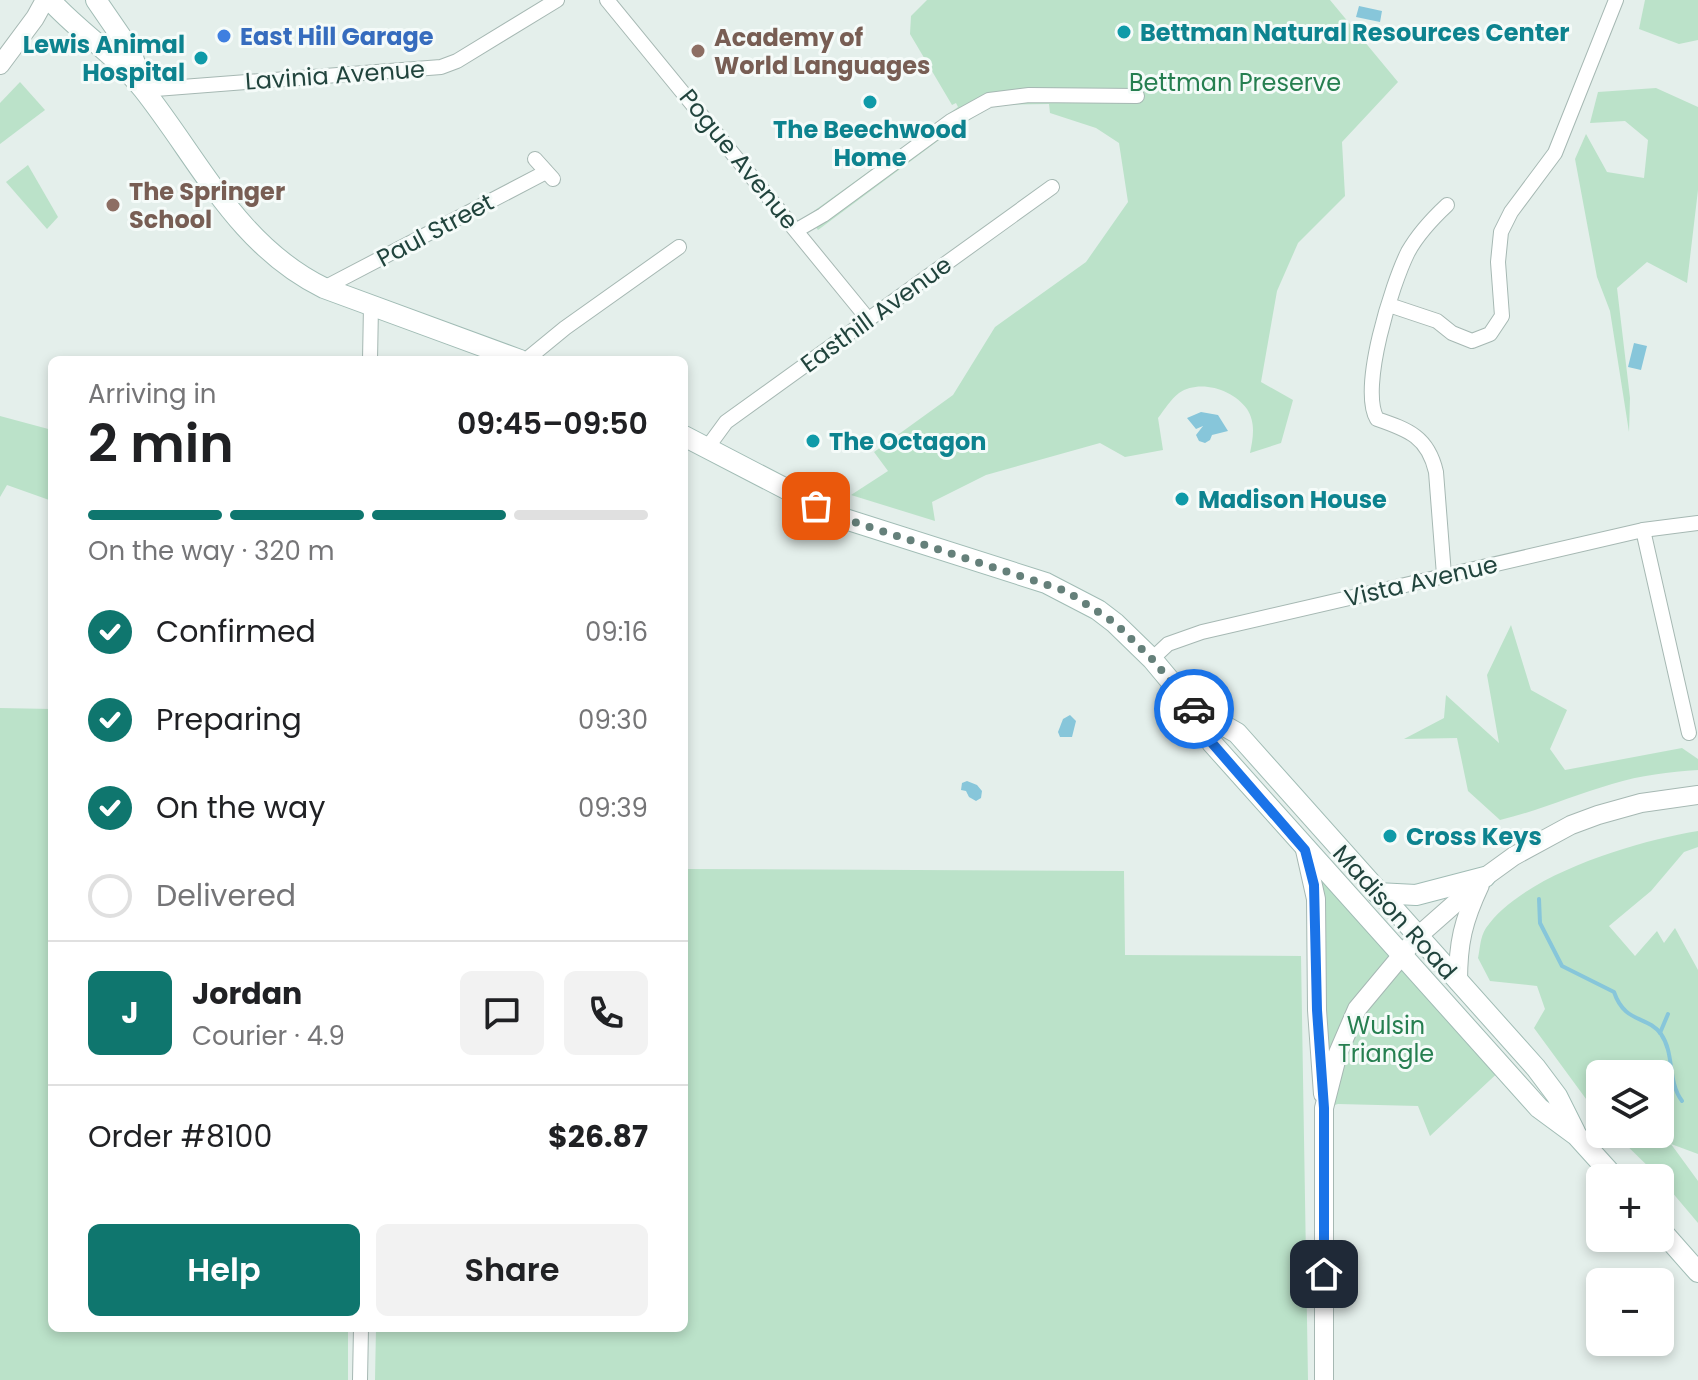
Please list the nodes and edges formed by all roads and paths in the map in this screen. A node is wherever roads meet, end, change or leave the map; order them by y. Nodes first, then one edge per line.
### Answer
1 (47, 0) edge
2 (96, 0) edge
3 (557, 0) edge
4 (607, 0) edge
5 (1616, 0) edge
6 (0, 65) edge
7 (143, 90) junction
8 (1137, 96) dead end
9 (535, 159) dead end
10 (1052, 187) dead end
11 (1447, 205) dead end
12 (797, 230) junction
13 (679, 247) dead end
14 (324, 288) junction
15 (1389, 305) junction
16 (371, 306) junction
17 (868, 319) junction
18 (370, 356) edge
19 (512, 356) edge
20 (528, 356) edge
21 (688, 438) edge
22 (707, 448) junction
23 (1698, 523) edge
24 (1643, 530) junction
25 (1444, 575) junction
26 (1152, 659) junction
27 (1193, 708) junction
28 (1689, 733) dead end
29 (1698, 795) edge
30 (1275, 817) junction
31 (1305, 850) junction
32 (1485, 877) junction
33 (1377, 893) junction
34 (1417, 937) junction
35 (1401, 956) junction
36 (1458, 982) junction
37 (1324, 1108) junction
38 (1577, 1136) junction
39 (1602, 1164) edge
40 (1674, 1245) edge
41 (1698, 1272) edge
42 (361, 1332) edge
43 (360, 1380) edge
44 (1324, 1380) edge

1 - 6 street
1 - 7 main road
2 - 7 main road
3 - 7 street, Lavinia Avenue
4 - 12 street, Pogue Avenue
5 - 15 street
7 - 14 main road
8 - 12 street
9 - 14 street, Paul Street
10 - 17 street, Easthill Avenue
11 - 15 street
12 - 17 street, Pogue Avenue
13 - 20 street
14 - 16 main road
15 - 25 street
16 - 18 street
16 - 19 main road
17 - 22 street, Easthill Avenue
21 - 22 main road, Madison Road
22 - 26 main road, Madison Road
23 - 24 street, Vista Avenue
24 - 25 street, Vista Avenue
24 - 28 street
25 - 26 street, Vista Avenue
26 - 27 main road, Madison Road
27 - 30 main road, Madison Road
27 - 33 main road, Madison Road
29 - 32 street
30 - 31 main road, Madison Road
30 - 34 main road
31 - 35 main road, Madison Road
31 - 37 street
32 - 33 main road
32 - 34 street
32 - 36 street
33 - 34 main road, Madison Road
34 - 35 street
34 - 36 main road, Madison Road
35 - 37 street
35 - 38 main road, Madison Road
36 - 38 main road, Madison Road
37 - 44 street
38 - 39 main road, Madison Road
40 - 41 main road
42 - 43 street

